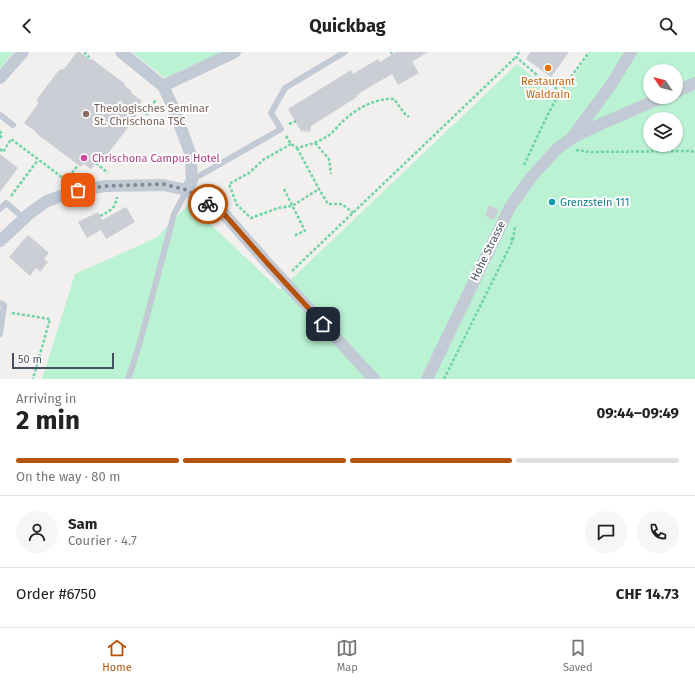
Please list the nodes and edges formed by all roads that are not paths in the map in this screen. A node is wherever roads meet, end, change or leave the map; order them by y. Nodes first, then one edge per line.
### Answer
1 (23, 52) edge
2 (121, 52) edge
3 (235, 52) edge
4 (345, 52) edge
5 (632, 52) edge
6 (0, 78) edge
7 (695, 83) edge
8 (163, 86) junction
9 (683, 89) edge
10 (647, 104) edge
11 (0, 115) edge
12 (13, 125) dead end
13 (572, 138) junction
14 (190, 185) junction
15 (0, 209) edge
16 (24, 218) junction
17 (0, 241) edge
18 (0, 303) edge
19 (0, 334) edge
20 (128, 379) edge
21 (374, 379) edge
22 (427, 379) edge

1 - 6 street
2 - 8 street
3 - 8 street
4 - 14 lane
5 - 13 street, Hohe Strasse
7 - 9 street
8 - 14 street
10 - 13 street, Hohe Strasse
11 - 12 lane
13 - 22 street, Hohe Strasse
14 - 16 street
14 - 20 lane
14 - 21 street
15 - 16 lane
16 - 17 street
18 - 19 lane

